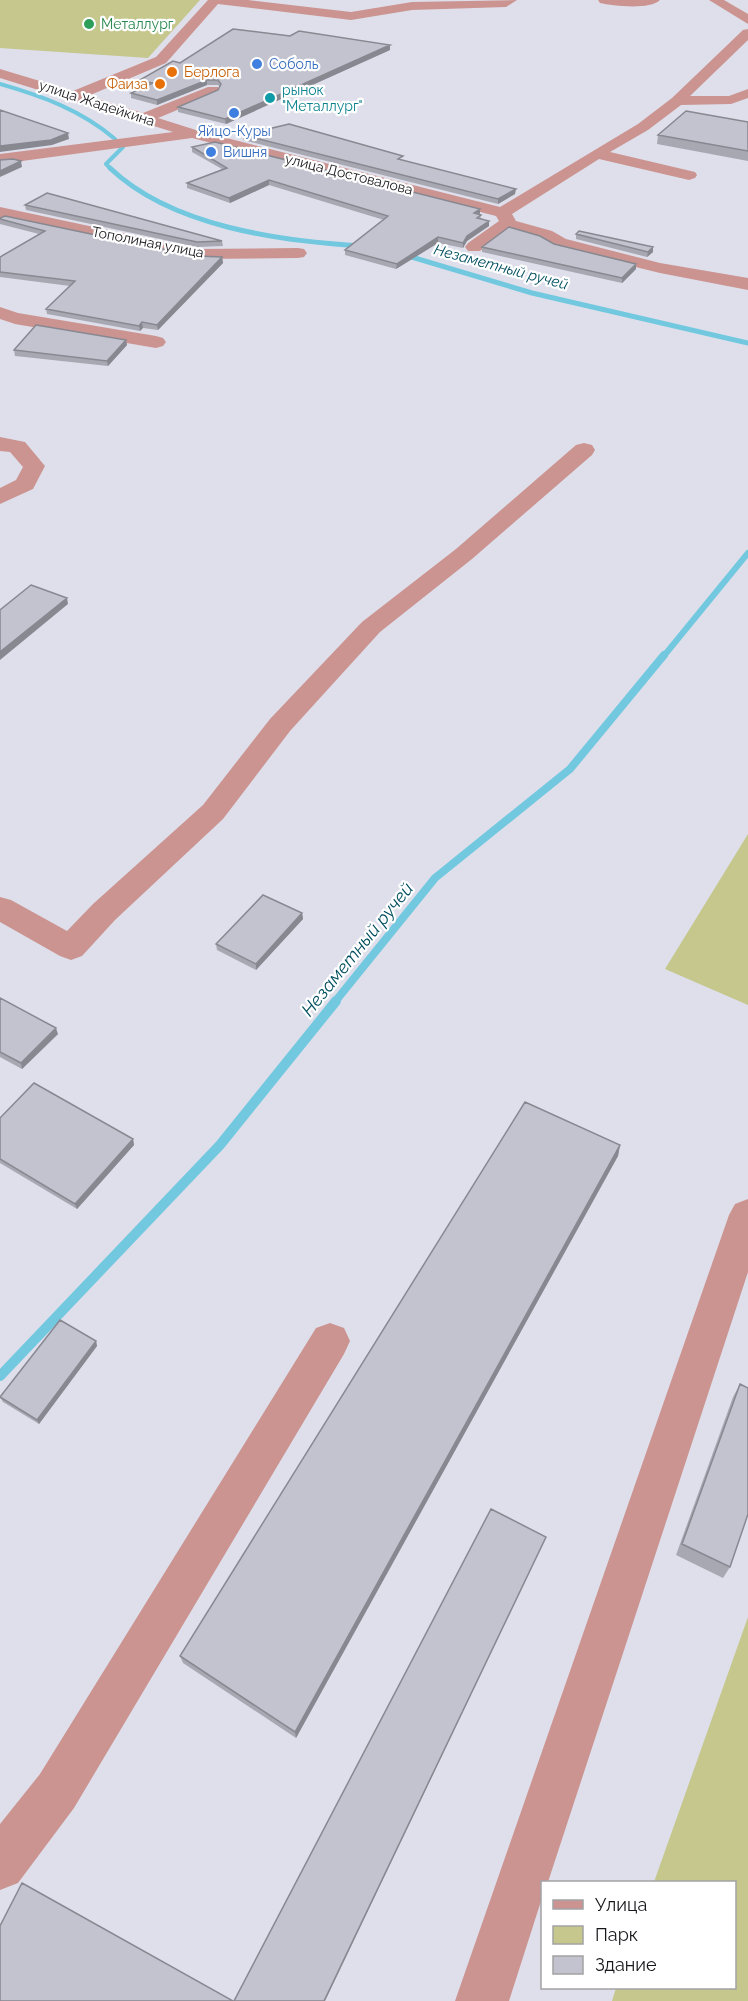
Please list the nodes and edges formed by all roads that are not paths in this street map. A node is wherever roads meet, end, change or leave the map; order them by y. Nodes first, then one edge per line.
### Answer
1 (215, 0) edge
2 (511, 0) edge
3 (604, 0) edge
4 (654, 0) edge
5 (715, 0) edge
6 (748, 20) edge
7 (748, 33) edge
8 (0, 73) edge
9 (213, 90) edge
10 (748, 93) edge
11 (75, 96) junction
12 (677, 101) junction
13 (145, 118) junction
14 (195, 134) junction
15 (9, 142) edge
16 (35, 154) junction
17 (596, 154) junction
18 (0, 159) edge
19 (688, 175) dead end
20 (0, 212) edge
21 (504, 219) junction
22 (474, 247) dead end
23 (298, 253) dead end
24 (748, 284) edge
25 (0, 313) edge
26 (156, 342) dead end
27 (0, 444) edge
28 (584, 450) dead end
29 (0, 497) edge
30 (0, 908) edge
31 (748, 1215) edge
32 (330, 1341) dead end
33 (0, 1865) edge
34 (483, 2001) edge

1 - 2 street
1 - 11 street
3 - 4 street
5 - 6 street
7 - 12 street
8 - 11 street, улица Жадейкина
9 - 13 street
10 - 12 street
11 - 13 street, улица Жадейкина
12 - 17 street
13 - 14 street, улица Жадейкина
14 - 16 street
14 - 21 street, улица Достовалова
15 - 16 street
16 - 18 street
17 - 19 street
17 - 21 street
20 - 23 street, Тополиная улица
21 - 22 street
21 - 24 street, улица Достовалова
25 - 26 street
27 - 29 street
28 - 30 street
31 - 34 street
32 - 33 street

